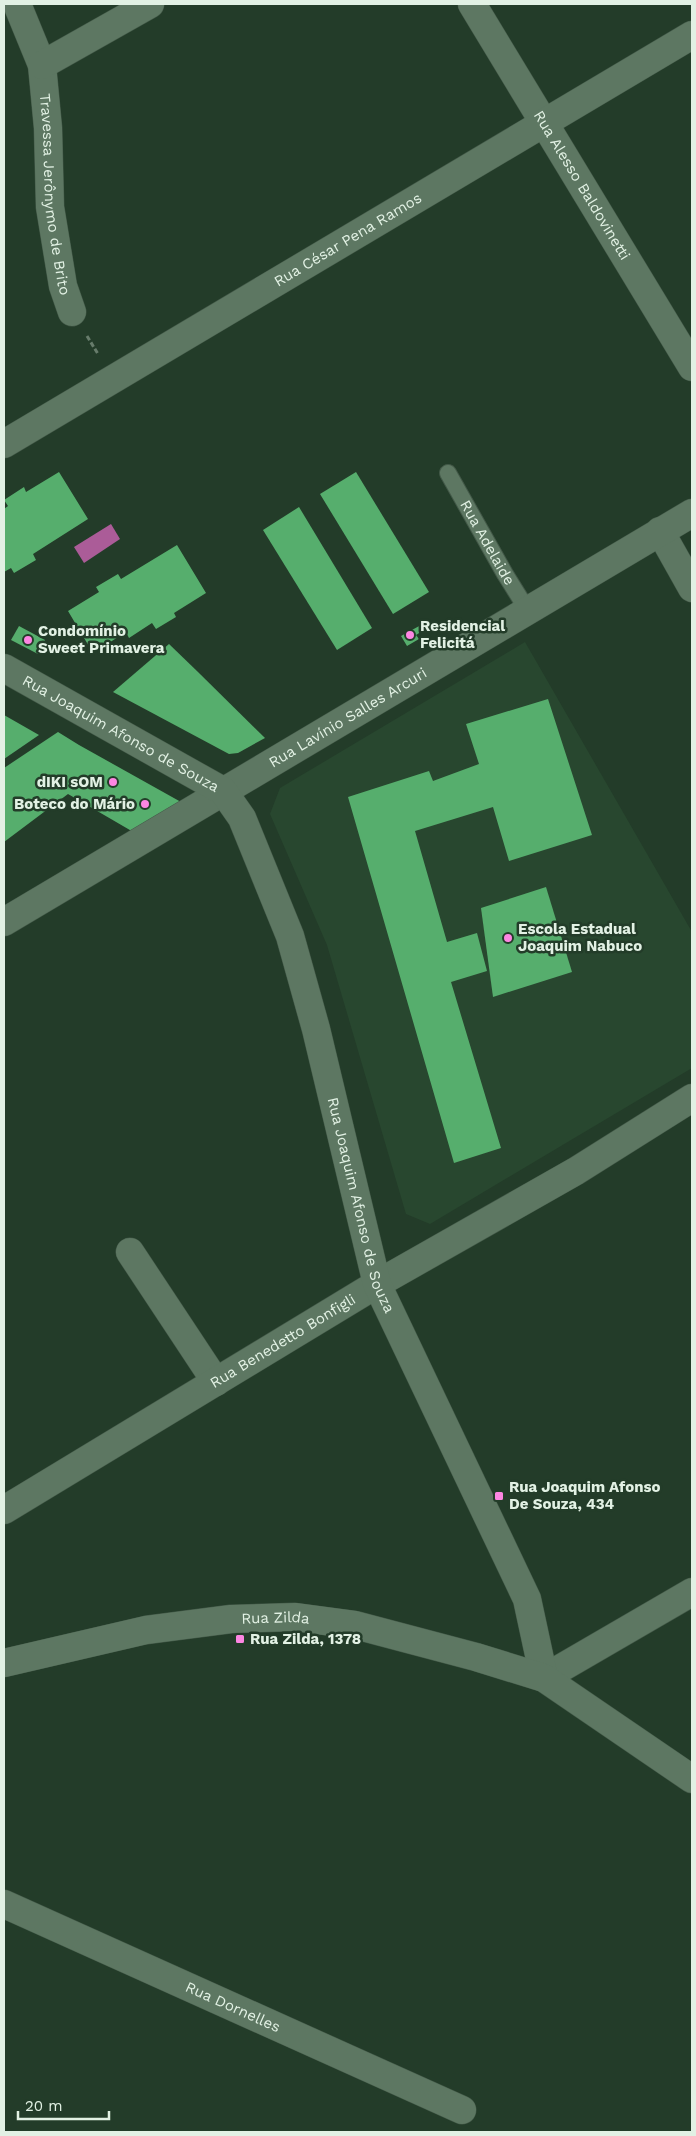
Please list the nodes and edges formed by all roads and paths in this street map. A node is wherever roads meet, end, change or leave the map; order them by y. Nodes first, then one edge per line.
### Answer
1 (17, 4) edge
2 (150, 4) edge
3 (472, 4) edge
4 (692, 35) edge
5 (42, 65) junction
6 (545, 124) junction
7 (72, 312) joint
8 (692, 367) edge
9 (113, 378) junction
10 (4, 444) edge
11 (448, 473) dead end
12 (692, 513) edge
13 (660, 531) junction
14 (692, 588) edge
15 (528, 610) junction
16 (4, 668) edge
17 (222, 791) junction
18 (4, 922) edge
19 (692, 1098) edge
20 (130, 1252) dead end
21 (378, 1284) junction
22 (216, 1382) junction
23 (4, 1510) edge
24 (692, 1592) edge
25 (4, 1663) edge
26 (544, 1678) junction
27 (692, 1779) edge
28 (4, 1904) edge
29 (462, 2110) dead end

1 - 5 street, Travessa Jerônymo de Brito
2 - 5 street
3 - 6 street, Rua Alesso Baldovinetti
4 - 6 street, Rua César Pena Ramos
5 - 7 street, Travessa Jerônymo de Brito
6 - 8 street, Rua Alesso Baldovinetti
6 - 9 street, Rua César Pena Ramos
7 - 9 path, Travessa Jerônymo de Brito
9 - 10 street, Rua César Pena Ramos
11 - 15 lane, Rua Adelaide
12 - 13 street, Rua Lavínio Salles Arcuri
13 - 14 street
13 - 15 street, Rua Lavínio Salles Arcuri
15 - 17 street, Rua Lavínio Salles Arcuri
16 - 17 street, Rua Joaquim Afonso de Souza
17 - 18 street, Rua Lavínio Salles Arcuri
17 - 21 street, Rua Joaquim Afonso de Souza
19 - 21 street, Rua Benedetto Bonfigli
20 - 22 street
21 - 22 street, Rua Benedetto Bonfigli
21 - 26 street, Rua Joaquim Afonso de Souza
22 - 23 street, Rua Benedetto Bonfigli
24 - 26 street
25 - 26 street, Rua Zilda
26 - 27 street
28 - 29 street, Rua Dornelles

